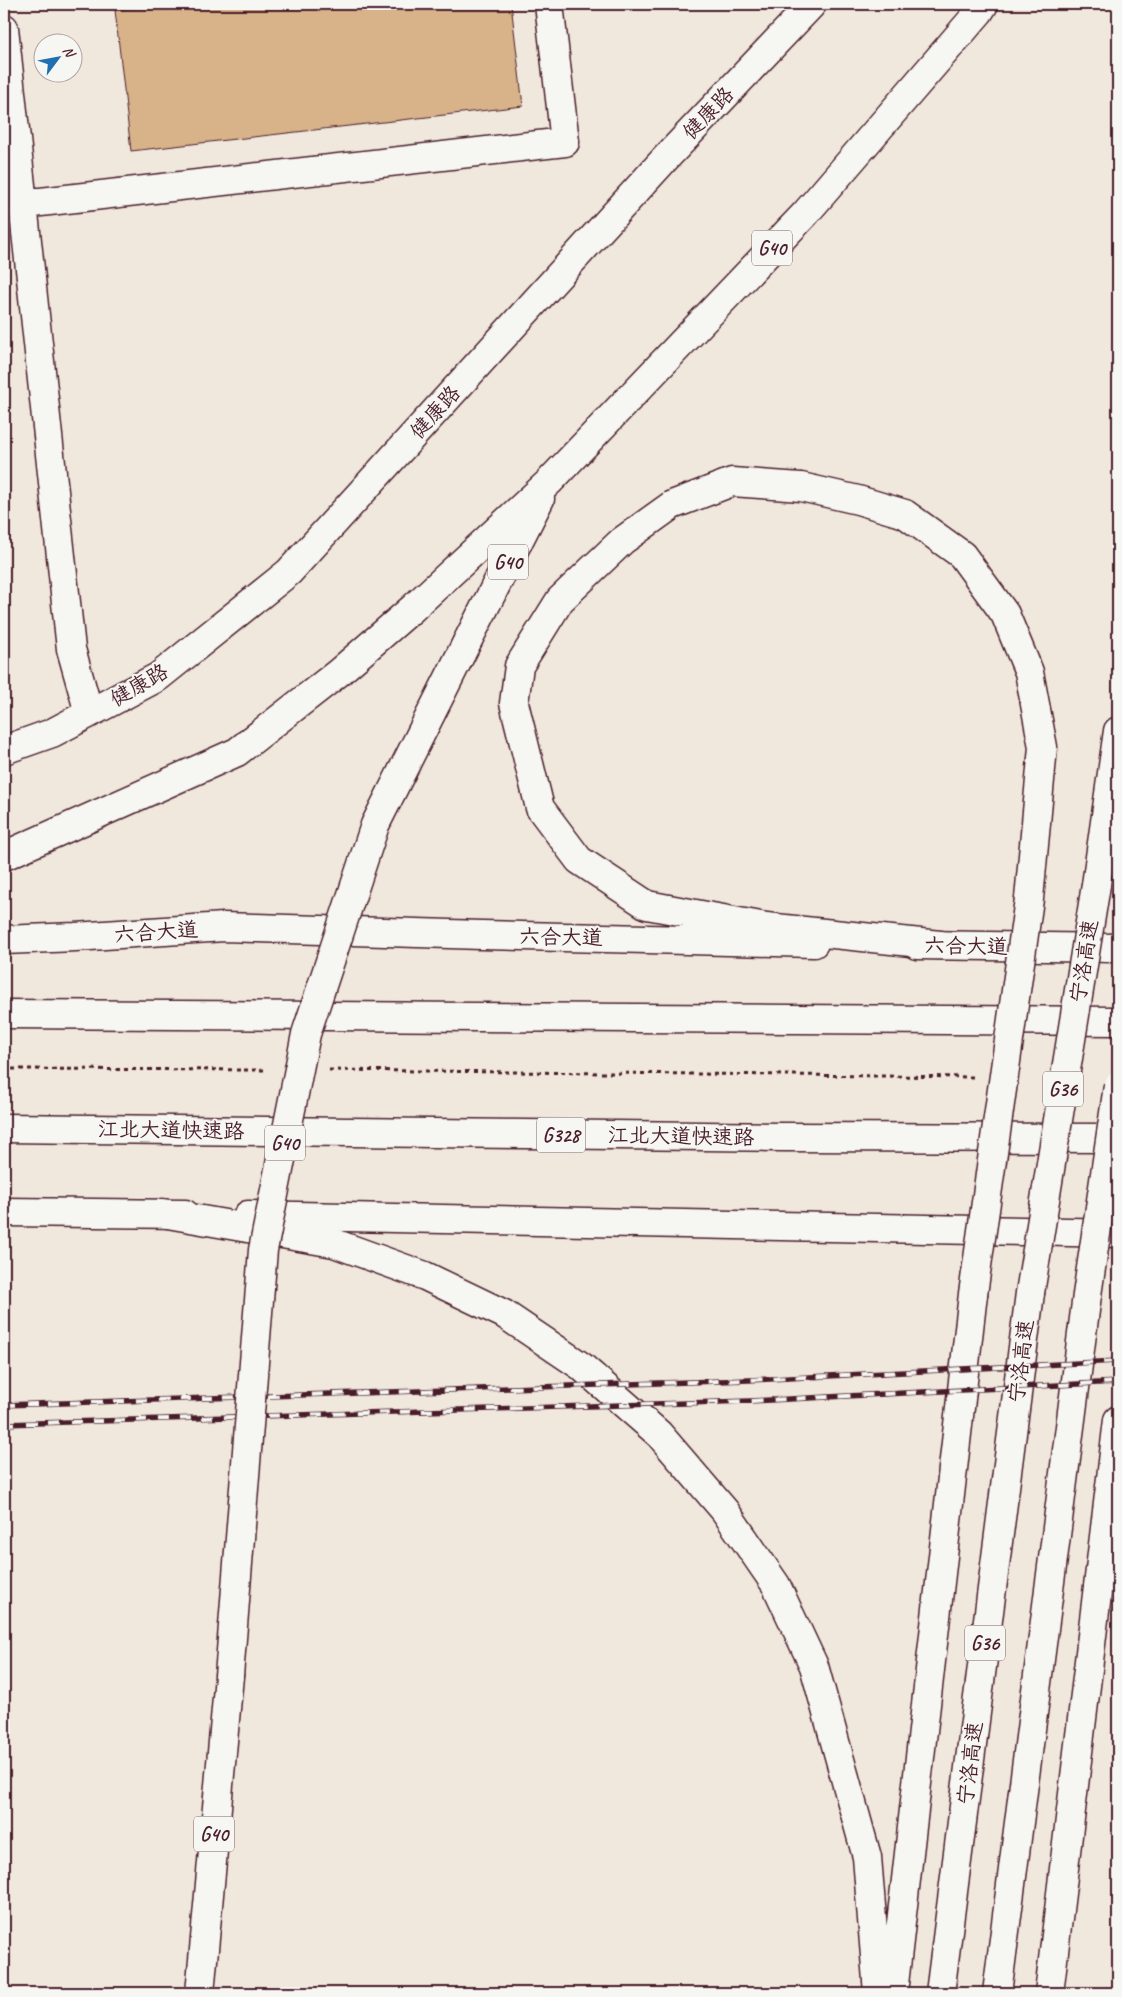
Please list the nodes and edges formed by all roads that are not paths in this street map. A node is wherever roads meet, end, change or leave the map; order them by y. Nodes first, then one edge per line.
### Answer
1 (549, 4) edge
2 (812, 4) edge
3 (984, 4) edge
4 (4, 28) edge
5 (23, 204) junction
6 (549, 482) junction
7 (89, 713) junction
8 (1118, 731) edge
9 (4, 750) edge
10 (4, 856) edge
11 (4, 940) edge
12 (940, 946) junction
13 (1118, 948) edge
14 (4, 1014) edge
15 (1118, 1021) edge
16 (1118, 1086) edge
17 (4, 1128) edge
18 (1118, 1138) edge
19 (4, 1212) edge
20 (162, 1213) junction
21 (1118, 1233) edge
22 (1118, 1420) edge
23 (200, 1993) edge
24 (878, 1993) edge
25 (893, 1993) edge
26 (940, 1993) edge
27 (998, 1993) edge
28 (1049, 1993) edge

1 - 5 main road
2 - 7 main road, 健康路
3 - 6 main road, G40
4 - 5 main road
5 - 7 main road
6 - 10 main road
6 - 23 main road, G40, bridge
7 - 9 main road, 健康路
8 - 26 main road, 宁洛高速 / G36, bridge
11 - 12 main road, 六合大道
12 - 13 main road, 六合大道
12 - 25 main road, bridge
14 - 15 main road
16 - 27 main road, G36, bridge
17 - 18 main road, 江北大道快速路 / G328
19 - 20 main road
20 - 21 main road
20 - 24 main road
22 - 28 main road

